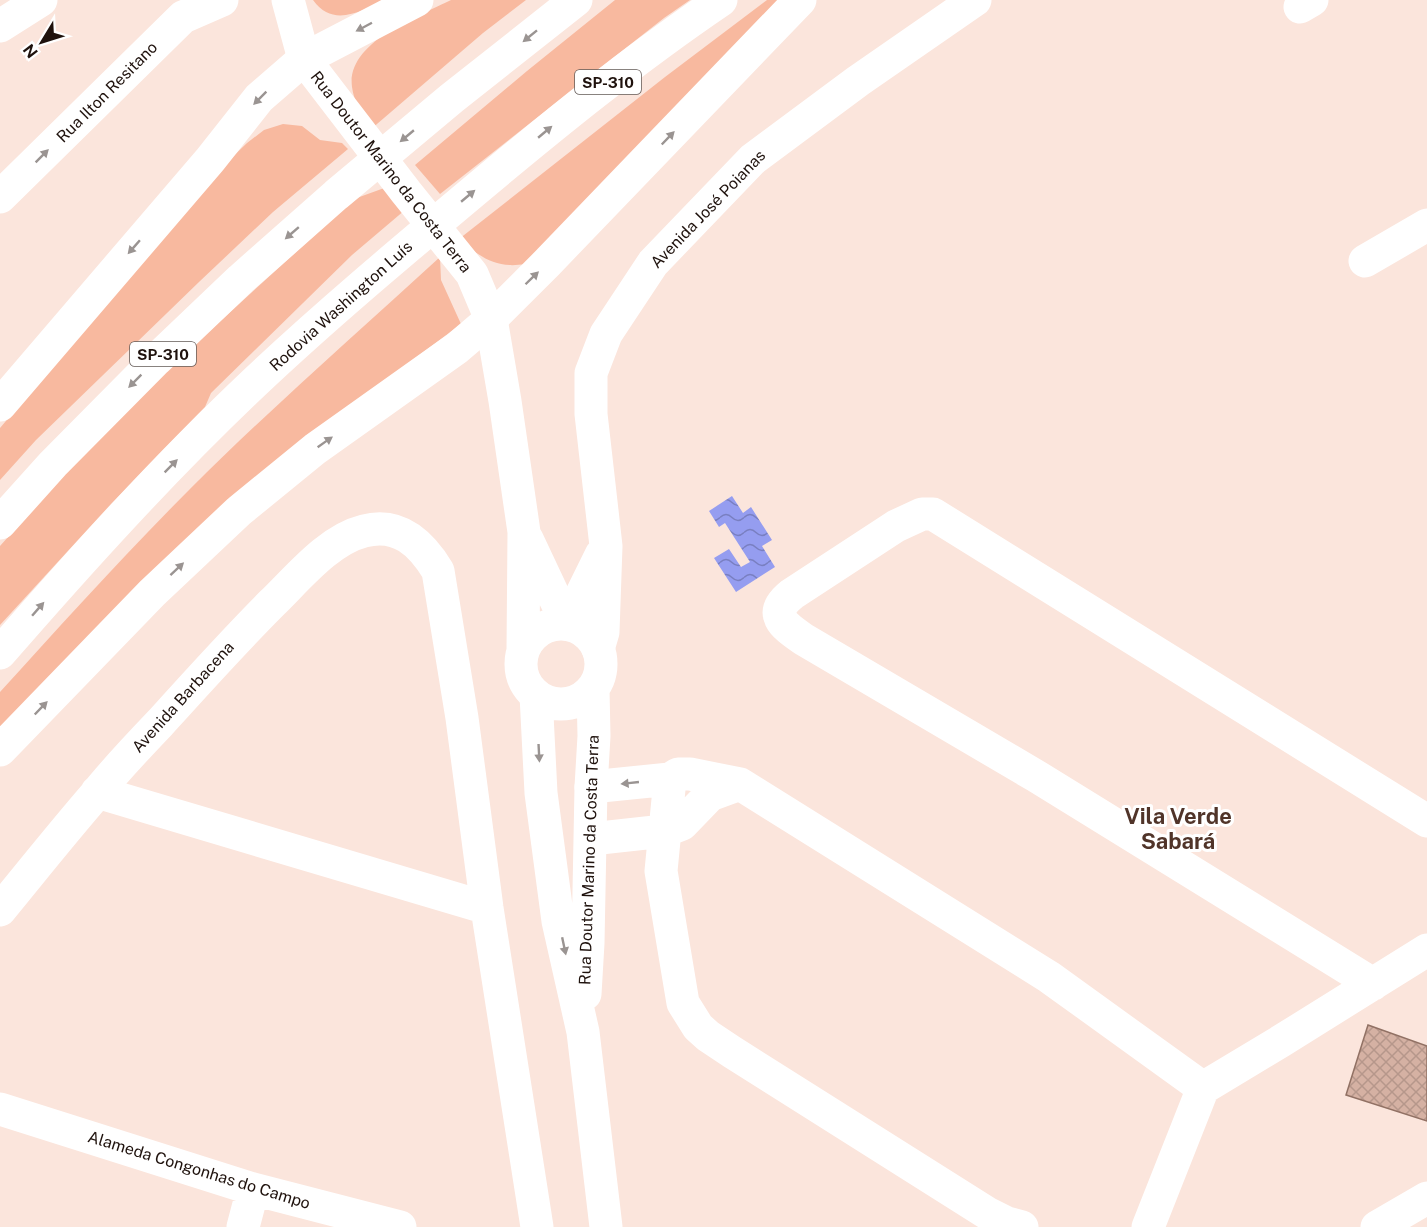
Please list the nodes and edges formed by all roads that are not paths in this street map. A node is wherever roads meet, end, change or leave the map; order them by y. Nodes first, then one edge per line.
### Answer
1 (41, 0) edge
2 (222, 0) edge
3 (288, 0) edge
4 (417, 0) edge
5 (576, 0) edge
6 (721, 0) edge
7 (800, 0) edge
8 (975, 0) edge
9 (176, 8) edge
10 (0, 26) edge
11 (304, 59) junction
12 (0, 197) edge
13 (1427, 225) edge
14 (1365, 261) dead end
15 (491, 319) junction
16 (0, 405) edge
17 (0, 523) edge
18 (524, 532) junction
19 (606, 546) junction
20 (567, 624) junction
21 (598, 649) junction
22 (523, 650) junction
23 (0, 653) edge
24 (593, 689) junction
25 (536, 695) junction
26 (0, 750) edge
27 (670, 779) junction
28 (740, 784) junction
29 (591, 787) junction
30 (97, 792) junction
31 (541, 793) junction
32 (1427, 821) edge
33 (664, 831) junction
34 (591, 839) junction
35 (487, 908) junction
36 (0, 910) edge
37 (1427, 950) edge
38 (1372, 984) junction
39 (583, 1032) junction
40 (1203, 1088) junction
41 (0, 1109) edge
42 (253, 1189) junction
43 (1427, 1198) edge
44 (243, 1227) edge
45 (400, 1227) edge
46 (537, 1227) edge
47 (606, 1227) edge
48 (1022, 1227) edge
49 (1148, 1227) edge
50 (1377, 1227) edge

1 - 10 main road
2 - 9 main road, Rua Ilton Resitano
3 - 11 main road
4 -> 11 main road
5 -> 17 main road, SP-310
23 -> 6 main road, Rodovia Washington Luís / SP-310
15 -> 7 main road
8 - 19 main road, Avenida José Poianas
12 -> 9 main road, Rua Ilton Resitano
11 - 15 main road, Rua Doutor Marino da Costa Terra
11 -> 16 main road
13 - 14 main road
15 - 18 main road, Rua Doutor Marino da Costa Terra
26 -> 15 main road
18 - 20 main road, Rua Doutor Marino da Costa Terra
18 - 22 main road, Rua Doutor Marino da Costa Terra
19 - 20 main road
19 - 21 main road, Avenida José Poianas
20 - 21 main road
20 - 22 main road
21 - 24 main road
22 - 25 main road
24 - 25 main road
24 - 29 main road, Rua Doutor Marino da Costa Terra
25 -> 31 main road, Rua Doutor Marino da Costa Terra
27 - 28 main road
27 -> 29 main road
27 - 33 main road
28 - 33 main road
28 - 40 main road
29 - 34 main road, Rua Doutor Marino da Costa Terra
30 - 35 main road
30 - 35 main road, Avenida Barbacena
30 - 36 main road, Avenida Barbacena
31 - 34 main road
31 -> 39 main road, Rua Doutor Marino da Costa Terra
32 - 38 main road
33 - 34 main road
33 - 48 main road
34 - 39 main road, Rua Doutor Marino da Costa Terra
35 - 46 main road
37 - 38 main road
38 - 40 main road
39 - 47 main road, Rua Doutor Marino da Costa Terra
40 - 49 main road
41 - 42 main road, Alameda Congonhas do Campo
42 - 44 main road
42 - 45 main road, Alameda Congonhas do Campo
43 - 50 main road

